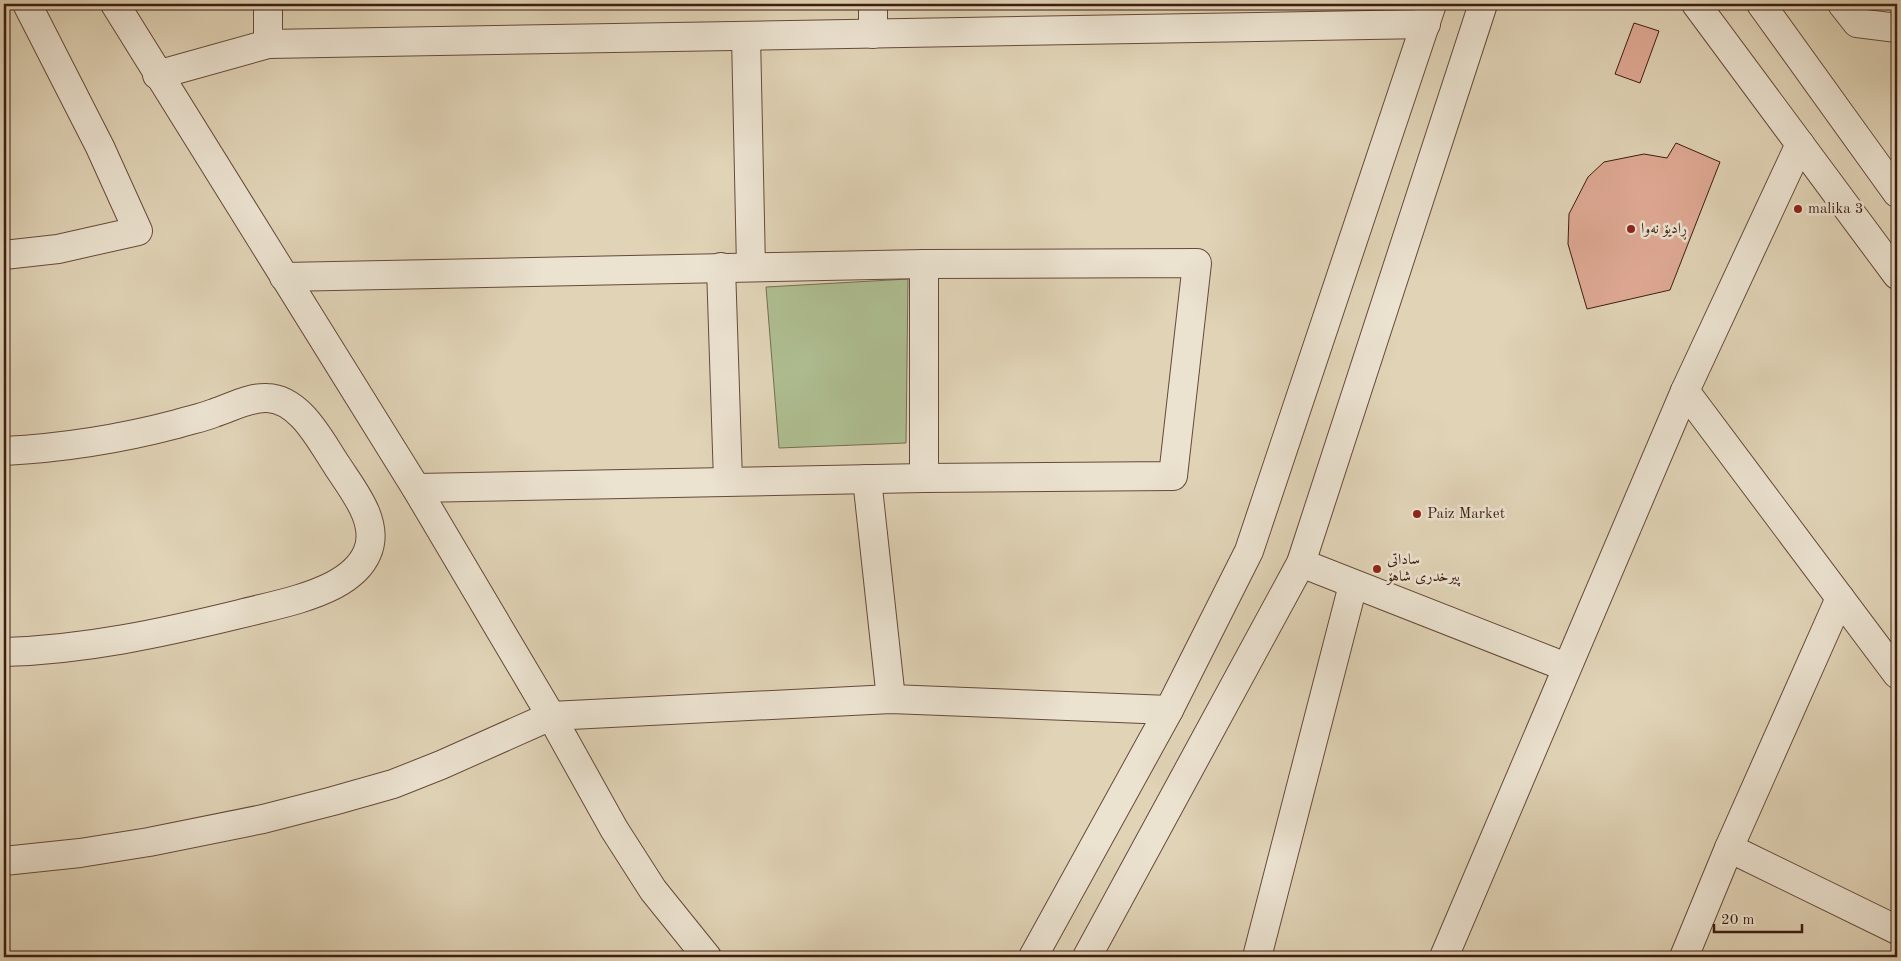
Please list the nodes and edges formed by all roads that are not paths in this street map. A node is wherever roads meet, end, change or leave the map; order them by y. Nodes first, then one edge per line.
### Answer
1 (27, 4) edge
2 (115, 4) edge
3 (268, 4) edge
4 (872, 4) edge
5 (1483, 4) edge
6 (1696, 4) edge
7 (1761, 4) edge
8 (1842, 4) edge
9 (1429, 14) edge
10 (1897, 28) edge
11 (872, 34) junction
12 (746, 36) junction
13 (268, 44) junction
14 (157, 75) junction
15 (1800, 144) junction
16 (1897, 193) edge
17 (4, 255) edge
18 (924, 264) junction
19 (721, 267) junction
20 (751, 267) junction
21 (1897, 275) edge
22 (284, 277) junction
23 (1685, 391) junction
24 (4, 451) edge
25 (924, 478) junction
26 (866, 479) junction
27 (728, 481) junction
28 (416, 488) junction
29 (1301, 563) junction
30 (1353, 585) junction
31 (1840, 598) junction
32 (4, 652) edge
33 (1566, 667) junction
34 (1897, 674) edge
35 (891, 699) junction
36 (1169, 710) junction
37 (551, 716) junction
38 (1729, 848) junction
39 (4, 861) edge
40 (1897, 930) edge
41 (707, 957) edge
42 (1033, 957) edge
43 (1086, 957) edge
44 (1257, 957) edge
45 (1444, 957) edge
46 (1684, 957) edge

1 - 17 street
2 - 14 street
3 - 13 street
4 - 11 street
5 - 29 street
6 - 15 street
7 - 16 street
8 - 10 street
9 - 11 street
9 - 36 street
11 - 12 street
12 - 13 street
12 - 20 street
13 - 14 street
14 - 22 street
15 - 21 street
15 - 23 street
18 - 20 street
18 - 25 street
18 - 25 street
19 - 20 street
19 - 22 street
19 - 27 street
22 - 28 street
23 - 31 street
23 - 33 street
24 - 32 street
25 - 26 street
26 - 27 street
26 - 35 street
27 - 28 street
28 - 37 street
29 - 30 street
29 - 43 street
30 - 33 street
30 - 44 street
31 - 34 street
31 - 38 street
33 - 45 street
35 - 36 street
35 - 37 street
36 - 42 street
37 - 39 street
37 - 41 street
38 - 40 street
38 - 46 street

